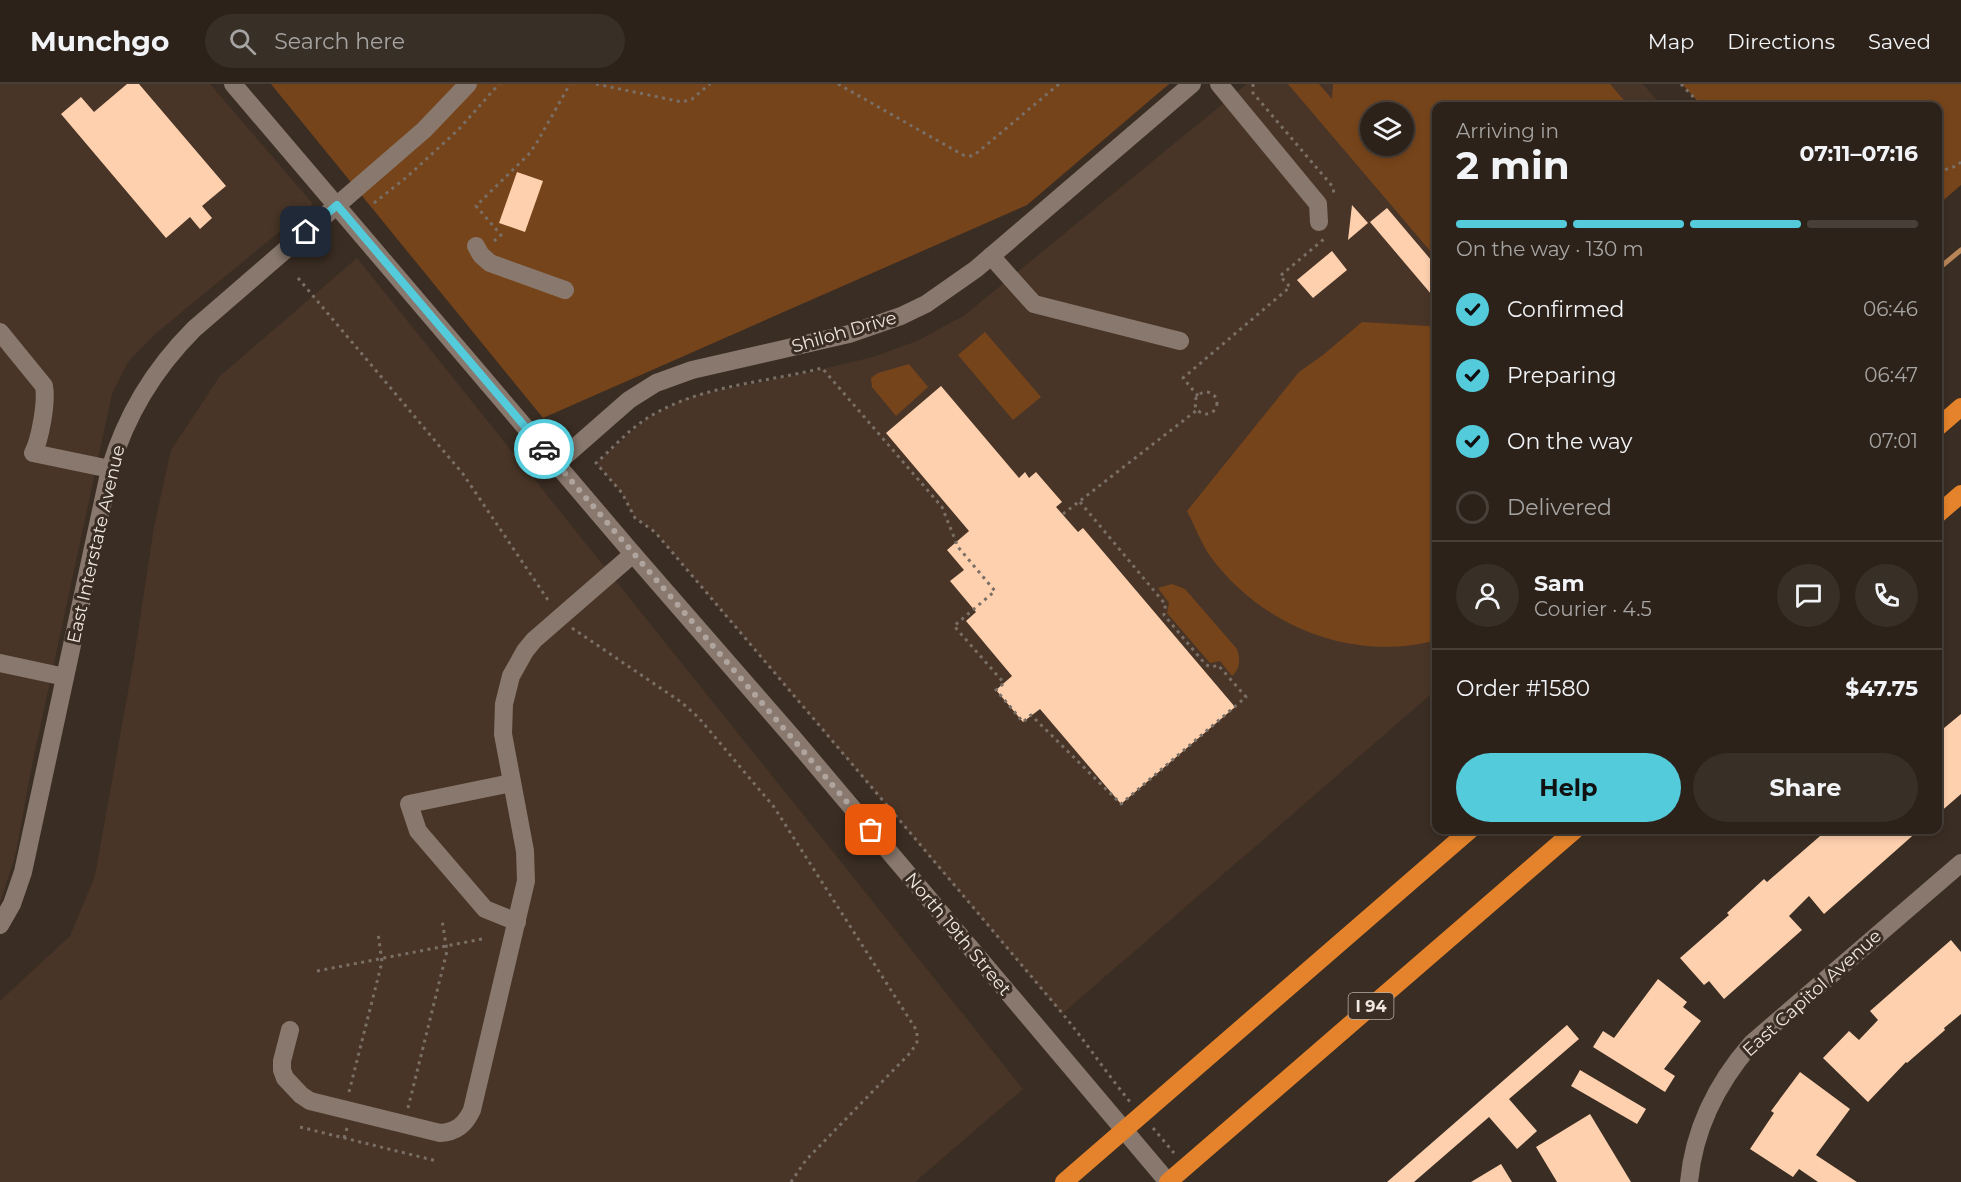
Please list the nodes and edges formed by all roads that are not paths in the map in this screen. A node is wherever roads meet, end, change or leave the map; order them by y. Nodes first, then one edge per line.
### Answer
1 (233, 84) edge
2 (468, 84) edge
3 (1192, 84) edge
4 (1219, 84) edge
5 (337, 205) junction
6 (1325, 228) road end
7 (479, 250) road end
8 (991, 256) junction
9 (565, 290) dead end
10 (0, 333) edge
11 (1180, 340) dead end
12 (1961, 407) edge
13 (1942, 424) edge
14 (556, 464) junction
15 (110, 469) junction
16 (1961, 495) edge
17 (1942, 511) edge
18 (633, 554) junction
19 (0, 663) edge
20 (65, 676) junction
21 (511, 783) junction
22 (1465, 834) edge
23 (1570, 834) edge
24 (1961, 863) edge
25 (517, 922) junction
26 (0, 925) edge
27 (290, 1030) dead end
28 (1064, 1182) edge
29 (1168, 1182) edge
30 (1689, 1182) edge

1 - 5 street, North 19th Street
2 - 5 street, East Interstate Avenue
3 - 8 street, Shiloh Drive
4 - 6 street
5 - 14 street, North 19th Street
5 - 15 street, East Interstate Avenue
7 - 9 street
8 - 11 street
8 - 14 street, Shiloh Drive
10 - 15 street
12 - 13 highway
14 - 18 street, North 19th Street
15 - 20 street, East Interstate Avenue
16 - 17 highway
18 - 21 street
18 - 29 street, North 19th Street
19 - 20 street
20 - 26 street, East Interstate Avenue
21 - 25 street
21 - 25 street
22 - 28 highway
23 - 29 highway, I 94
24 - 30 street, East Capitol Avenue
25 - 27 street

